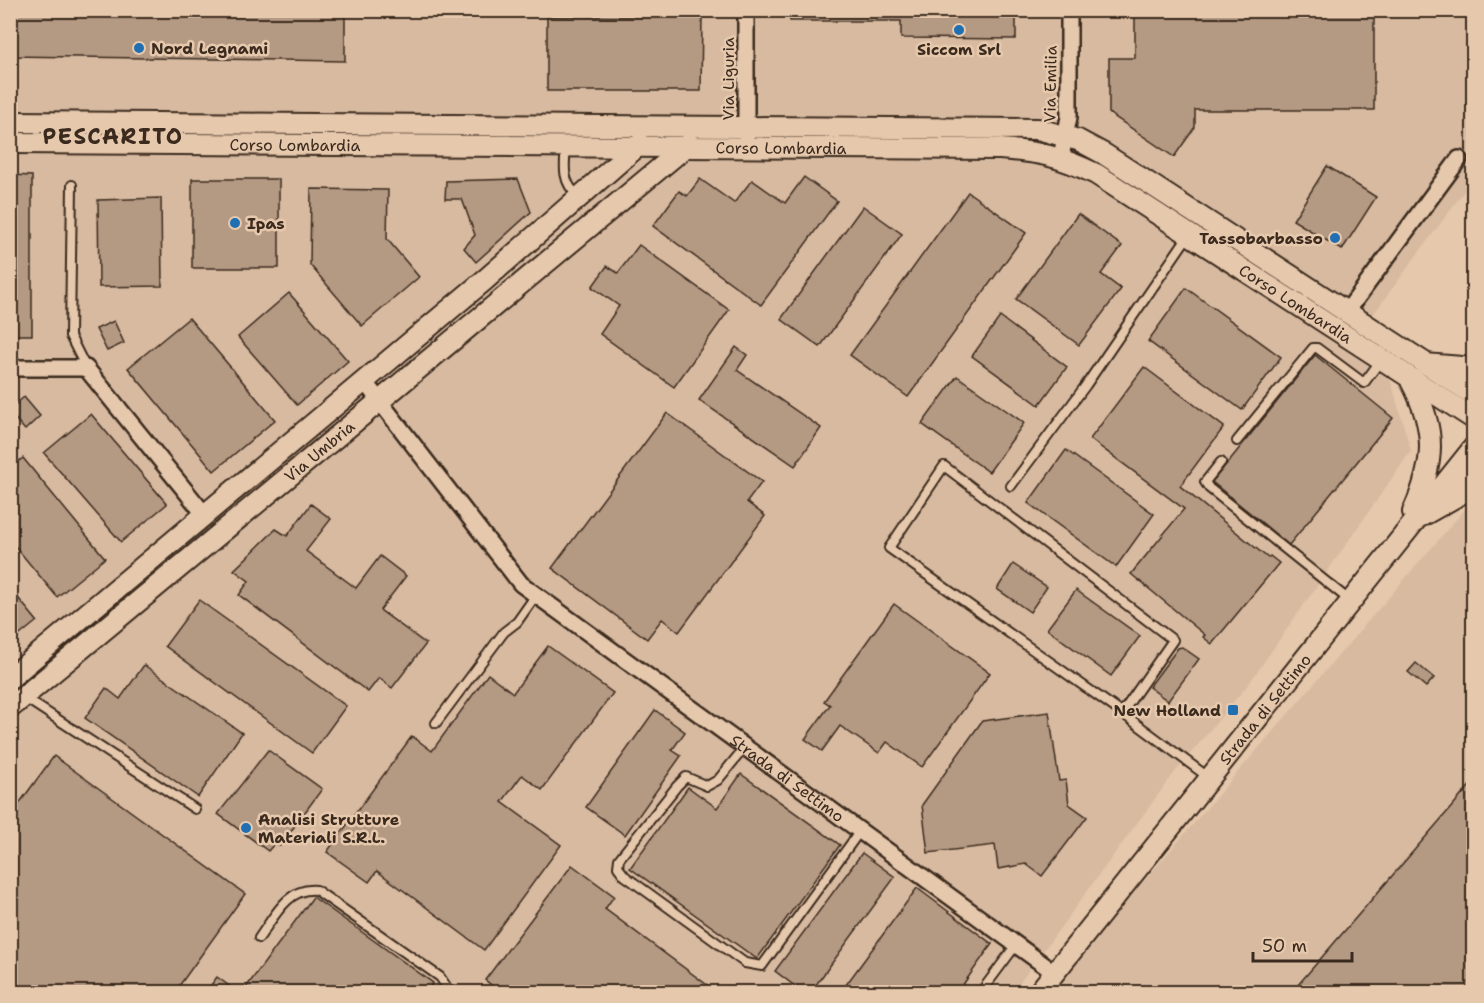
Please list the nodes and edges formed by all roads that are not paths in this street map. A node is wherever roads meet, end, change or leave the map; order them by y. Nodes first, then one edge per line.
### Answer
1 (746, 10) edge
2 (1069, 10) edge
3 (10, 122) edge
4 (145, 123) junction
5 (505, 125) junction
6 (659, 126) junction
7 (710, 126) junction
8 (746, 126) junction
9 (902, 127) junction
10 (1066, 135) junction
11 (10, 143) edge
12 (145, 144) junction
13 (504, 146) junction
14 (566, 146) junction
15 (637, 147) junction
16 (686, 147) junction
17 (746, 147) junction
18 (902, 148) junction
19 (1061, 157) junction
20 (1459, 159) dead end
21 (72, 185) dead end
22 (579, 197) junction
23 (1189, 234) junction
24 (492, 274) junction
25 (511, 292) junction
26 (1345, 314) junction
27 (1380, 360) junction
28 (10, 368) edge
29 (86, 368) junction
30 (1473, 368) edge
31 (1415, 371) junction
32 (364, 381) junction
33 (1473, 395) edge
34 (380, 402) junction
35 (1473, 419) edge
36 (1237, 441) dead end
37 (1473, 447) edge
38 (1221, 462) dead end
39 (1473, 483) edge
40 (1011, 486) dead end
41 (1421, 513) junction
42 (205, 515) junction
43 (1404, 534) junction
44 (113, 592) junction
45 (536, 595) junction
46 (1350, 601) junction
47 (128, 610) junction
48 (10, 680) edge
49 (17, 703) edge
50 (1122, 713) junction
51 (436, 723) dead end
52 (745, 747) junction
53 (1210, 778) junction
54 (195, 809) dead end
55 (860, 831) junction
56 (259, 938) dead end
57 (1016, 945) junction
58 (1055, 973) junction
59 (450, 993) edge
60 (981, 993) edge
61 (1039, 993) edge

1 - 8 street, Via Liguria
2 - 10 street, Via Emilia
3 - 4 street, Corso Lombardia
4 - 5 street, Corso Lombardia
4 - 12 street
5 - 6 street, Corso Lombardia
5 - 13 street
6 - 7 street, Corso Lombardia
6 - 15 street, Via Umbria
7 - 8 street, Corso Lombardia
7 - 16 street, Via Umbria
8 - 9 street, Corso Lombardia
8 - 17 street, Via Liguria
9 - 10 street, Corso Lombardia
9 - 18 street
10 - 19 street, Via Emilia
10 - 26 street, Corso Lombardia
11 - 12 street, Corso Lombardia
12 - 13 street, Corso Lombardia
13 - 14 street, Corso Lombardia
14 - 15 street, Corso Lombardia
14 - 22 lane
15 - 16 street, Corso Lombardia
15 - 22 street, Via Umbria
16 - 17 street, Corso Lombardia
16 - 25 street, Via Umbria
17 - 18 street, Corso Lombardia
18 - 19 street, Corso Lombardia
19 - 23 street, Corso Lombardia
20 - 26 street, Corso Lombardia
21 - 29 lane
22 - 24 street, Via Umbria
23 - 27 street, Corso Lombardia
23 - 40 lane
24 - 25 street
24 - 32 street, Via Umbria
25 - 34 street, Via Umbria
26 - 31 street, Corso Lombardia
27 - 31 street, Corso Lombardia
27 - 36 lane
28 - 29 street
29 - 42 street
30 - 31 street
31 - 33 street, Corso Lombardia
31 - 35 street, Corso Lombardia
31 - 43 street
32 - 34 street, Strada di Settimo
32 - 42 street, Via Umbria
34 - 45 street, Strada di Settimo
34 - 47 street, Via Umbria
37 - 41 street, Strada di Settimo
38 - 46 lane
39 - 41 highway
41 - 43 street, Strada di Settimo
42 - 44 street, Via Umbria
43 - 46 street, Strada di Settimo
44 - 47 street
44 - 48 street, Via Umbria
45 - 51 lane
45 - 52 street, Strada di Settimo
46 - 53 street, Strada di Settimo
47 - 49 street, Via Umbria
48 - 49 street, Via Umbria
49 - 54 lane, Via Umbria
50 - 50 lane
50 - 53 lane
52 - 55 street, Strada di Settimo
52 - 55 lane
53 - 58 street, Strada di Settimo
55 - 57 street, Strada di Settimo
56 - 59 lane
57 - 58 street, Strada di Settimo
57 - 60 lane
58 - 61 street, Strada di Settimo

